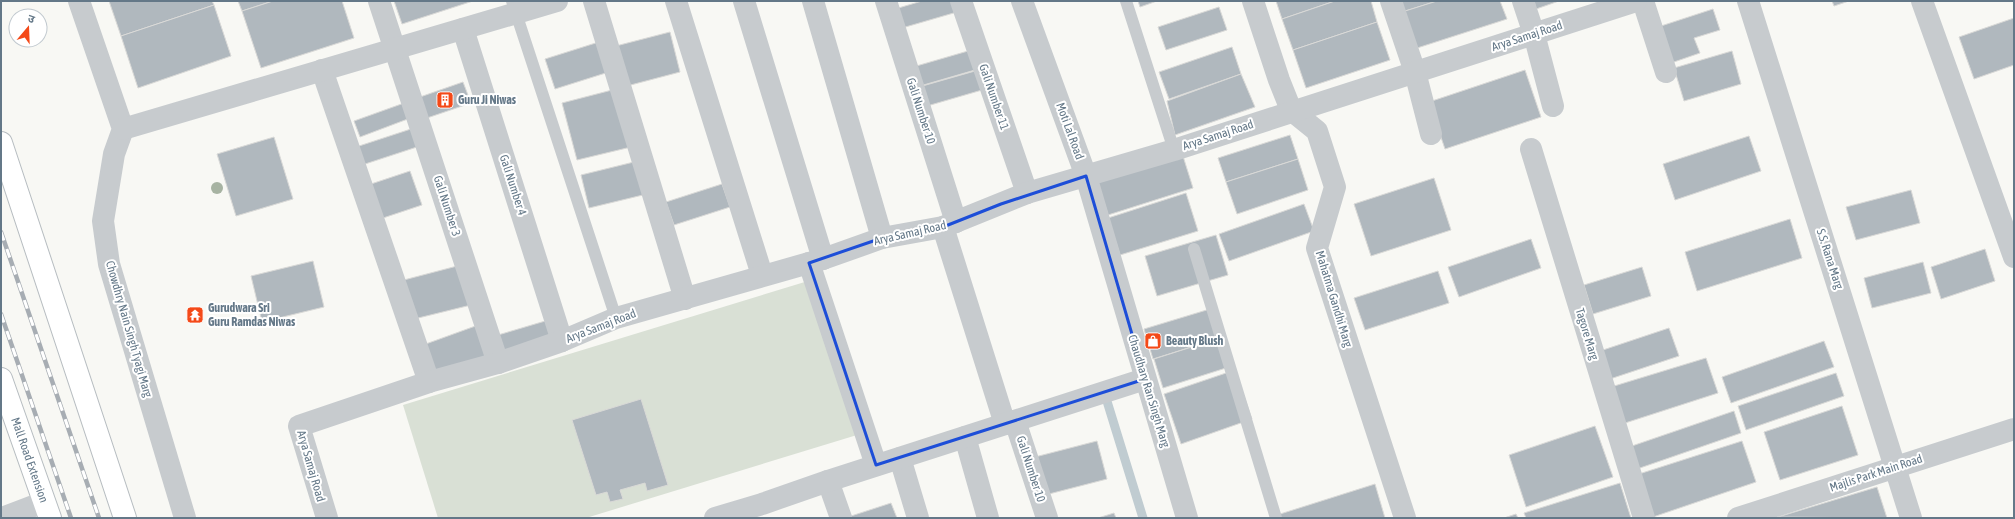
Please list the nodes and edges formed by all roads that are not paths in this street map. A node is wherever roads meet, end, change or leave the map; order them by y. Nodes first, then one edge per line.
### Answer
1 (79, 1) edge
2 (379, 1) edge
3 (557, 1) edge
4 (594, 1) edge
5 (676, 1) edge
6 (744, 1) edge
7 (813, 1) edge
8 (886, 1) edge
9 (961, 1) edge
10 (1022, 1) edge
11 (1126, 1) edge
12 (1253, 1) edge
13 (1391, 1) edge
14 (1523, 1) edge
15 (1636, 1) edge
16 (1643, 1) edge
17 (1748, 1) edge
18 (1922, 1) edge
19 (514, 7) edge
20 (462, 28) junction
21 (1534, 34) junction
22 (395, 49) junction
23 (322, 70) junction
24 (1414, 72) junction
25 (1666, 72) dead end
26 (1553, 106) dead end
27 (1292, 110) junction
28 (123, 129) junction
29 (1431, 134) dead end
30 (1, 143) edge
31 (1531, 149) dead end
32 (1174, 150) junction
33 (1086, 176) junction
34 (1027, 193) junction
35 (950, 224) junction
36 (882, 238) junction
37 (1194, 249) dead end
38 (2014, 257) edge
39 (816, 261) junction
40 (1111, 264) joint
41 (762, 275) junction
42 (685, 298) junction
43 (616, 318) junction
44 (562, 341) junction
45 (498, 363) junction
46 (1, 379) edge
47 (1145, 380) junction
48 (429, 382) junction
49 (1010, 422) junction
50 (2014, 429) edge
51 (965, 437) junction
52 (900, 458) junction
53 (876, 465) junction
54 (1895, 467) junction
55 (828, 481) junction
56 (47, 510) edge
57 (764, 511) edge
58 (1768, 514) edge
59 (2, 518) edge
60 (125, 518) edge
61 (185, 518) edge
62 (327, 518) edge
63 (715, 518) edge
64 (841, 518) edge
65 (918, 518) edge
66 (988, 518) edge
67 (1047, 518) edge
68 (1187, 518) edge
69 (1276, 518) edge
70 (1405, 518) edge
71 (1644, 518) edge
72 (1738, 518) edge
73 (1911, 518) edge

1 - 28 street
2 - 22 street, Gali Number 3
3 - 19 street
4 - 42 street
5 - 41 street
6 - 39 street
7 - 36 street
8 - 35 street, Gali Number 10
9 - 34 street, Gali Number 11
10 - 33 street, Moti Lal Road
11 - 32 lane
12 - 27 street, Mahatma Gandhi Marg
13 - 24 street
14 - 21 street
15 - 21 street, Arya Samaj Road
16 - 25 street
17 - 54 street, S.S. Rana Marg
18 - 38 street
19 - 20 street
19 - 43 lane
20 - 22 street
20 - 44 street, Gali Number 4
21 - 24 street, Arya Samaj Road
21 - 26 street
22 - 23 street
22 - 45 street, Gali Number 3
23 - 28 street
23 - 48 street
24 - 27 street, Arya Samaj Road
24 - 29 street
27 - 32 street, Arya Samaj Road
27 - 70 street, Mahatma Gandhi Marg
28 - 61 street, Chowdhry Nain Singh Tyagi Marg
30 - 60 main road
31 - 71 street, Tagore Marg
32 - 33 street, Arya Samaj Road
33 - 34 street, Arya Samaj Road
33 - 40 street, Moti Lal Road
34 - 35 street, Arya Samaj Road
35 - 36 street, Arya Samaj Road
35 - 49 street, Gali Number 10
36 - 39 street, Arya Samaj Road
37 - 69 lane
39 - 41 street, Arya Samaj Road
39 - 53 street
40 - 47 street, Chaudhary Ran Singh Marg
41 - 42 street, Arya Samaj Road
42 - 43 street, Arya Samaj Road
43 - 44 street, Arya Samaj Road
44 - 45 street, Arya Samaj Road
45 - 48 street, Arya Samaj Road
46 - 56 main road, Mall Road Extension
47 - 49 street
47 - 68 street, Chaudhary Ran Singh Marg
48 - 62 street, Arya Samaj Road
49 - 51 street
49 - 67 street, Gali Number 10
50 - 54 street, Majlis Park Main Road
51 - 52 street
51 - 66 street
52 - 53 street
52 - 65 street
53 - 55 street
54 - 58 street, Majlis Park Main Road
54 - 73 street, S.S. Rana Marg
55 - 57 street
55 - 64 street
56 - 59 street
57 - 63 street
58 - 72 street, Majlis Park Main Road

